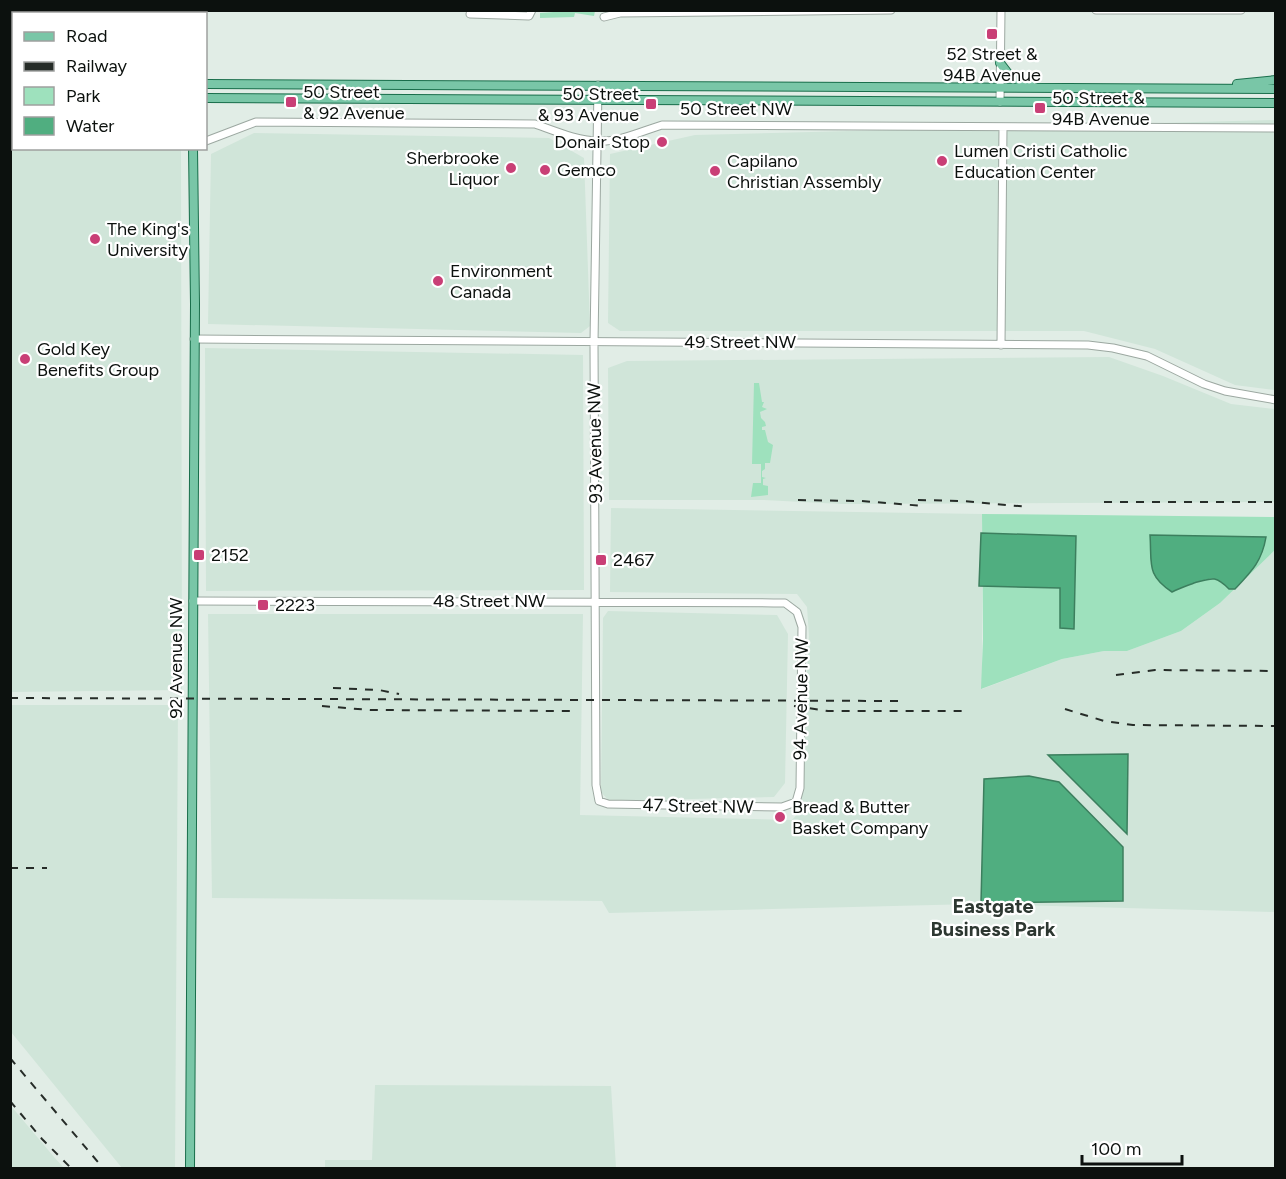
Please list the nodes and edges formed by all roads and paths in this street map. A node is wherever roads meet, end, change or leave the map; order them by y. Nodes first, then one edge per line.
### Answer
1 (532, 10) edge
2 (891, 10) edge
3 (1000, 10) edge
4 (1096, 10) edge
5 (1241, 10) edge
6 (470, 14) dead end
7 (604, 17) dead end
8 (1000, 63) junction
9 (1275, 80) edge
10 (207, 84) edge
11 (598, 86) junction
12 (1000, 88) junction
13 (1038, 88) junction
14 (1189, 88) junction
15 (1275, 89) edge
16 (207, 98) edge
17 (598, 100) junction
18 (1000, 102) junction
19 (1275, 103) edge
20 (1003, 127) junction
21 (1275, 128) edge
22 (207, 141) edge
23 (597, 142) junction
24 (193, 150) edge
25 (194, 339) junction
26 (594, 343) junction
27 (1001, 345) junction
28 (1275, 400) edge
29 (596, 601) junction
30 (193, 602) junction
31 (785, 603) joint
32 (599, 801) joint
33 (796, 802) joint
34 (190, 1168) edge

1 - 6 street
2 - 7 street
3 - 8 street
4 - 5 street
8 - 12 street
8 - 13 main road
9 - 14 main road
10 - 11 main road, 50 Street NW
11 - 12 main road, 50 Street NW
11 - 17 street, 93 Avenue NW
12 - 13 main road, 50 Street NW
12 - 18 street
13 - 14 main road, 50 Street NW
14 - 15 main road, 50 Street NW
16 - 17 main road, 50 Street NW
17 - 18 main road, 50 Street NW
17 - 23 street, 93 Avenue NW
18 - 19 main road, 50 Street NW
20 - 21 street, 50 Street NW
20 - 23 street, 50 Street NW
20 - 27 street
22 - 23 street, 50 Street NW
23 - 26 street, 93 Avenue NW
24 - 25 main road, 92 Avenue NW
25 - 26 street, 49 Street NW
25 - 30 main road, 92 Avenue NW
26 - 27 street, 49 Street NW
26 - 29 street, 93 Avenue NW
27 - 28 street, 49 Street NW
29 - 30 street, 48 Street NW
29 - 31 street, 48 Street NW
29 - 32 street, 93 Avenue NW
30 - 34 main road, 92 Avenue NW
31 - 33 street, 94 Avenue NW
32 - 33 street, 47 Street NW

